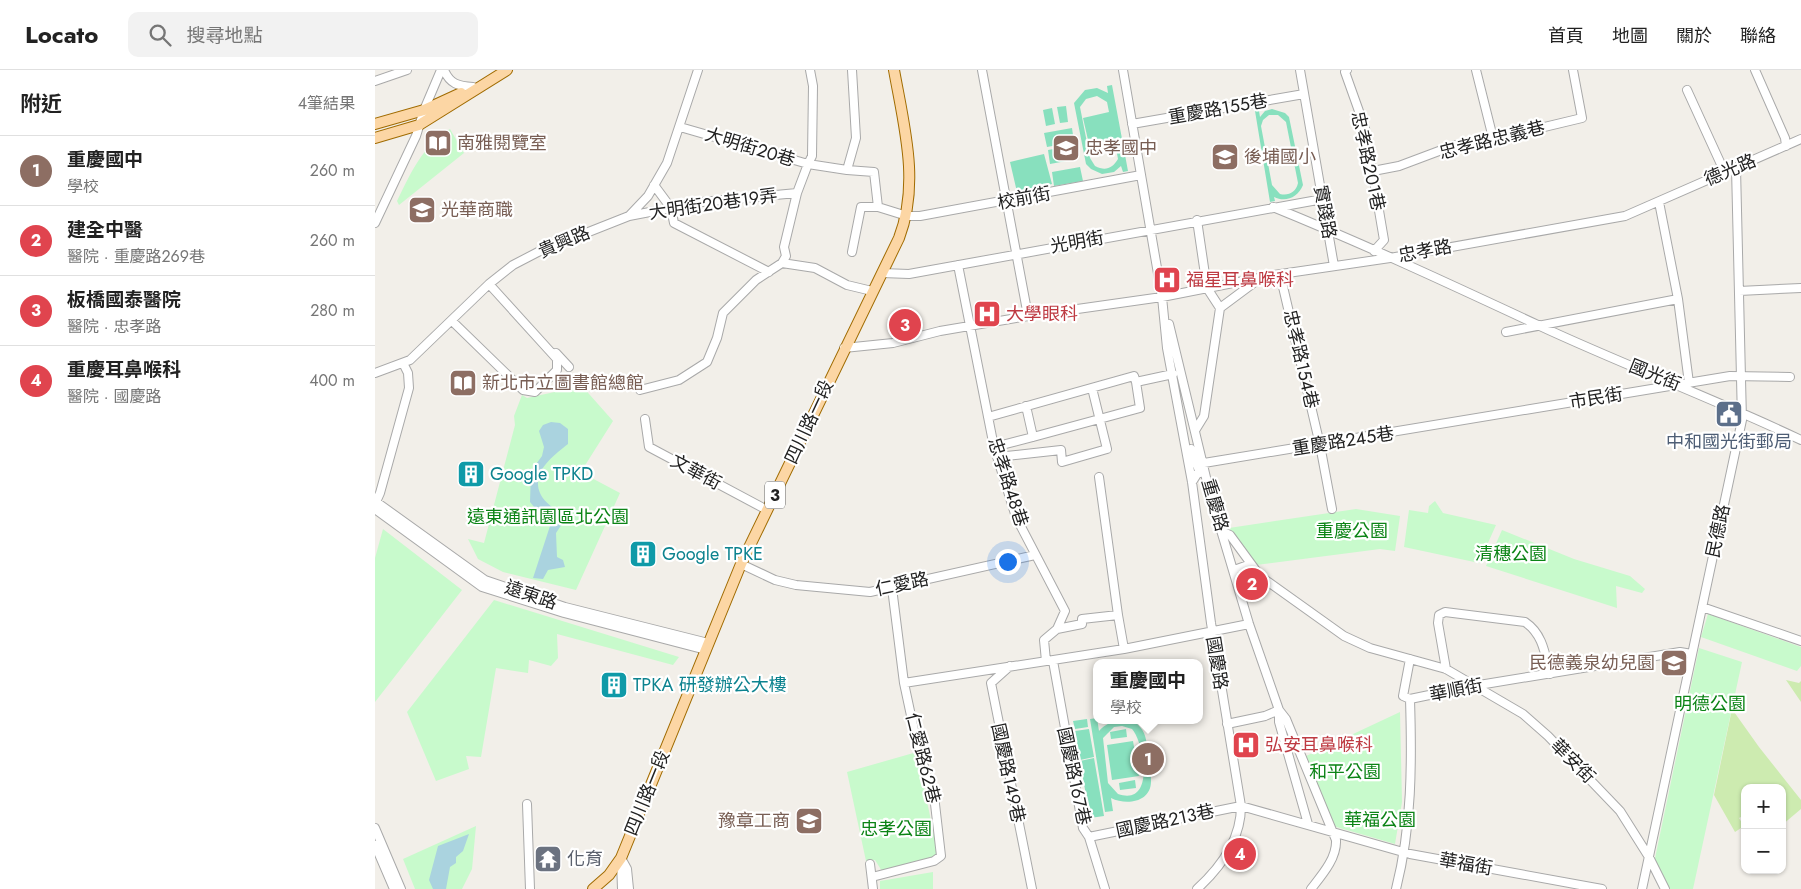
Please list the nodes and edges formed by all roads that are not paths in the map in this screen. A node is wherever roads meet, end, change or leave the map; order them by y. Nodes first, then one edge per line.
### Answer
1 (407, 70) edge
2 (443, 70) edge
3 (497, 70) edge
4 (507, 70) edge
5 (699, 70) edge
6 (810, 70) edge
7 (852, 70) edge
8 (894, 70) edge
9 (1123, 70) edge
10 (1300, 70) edge
11 (1347, 70) edge
12 (1476, 70) edge
13 (1573, 70) edge
14 (1755, 70) edge
15 (982, 73) edge
16 (375, 81) edge
17 (473, 87) junction
18 (1687, 90) dead end
19 (1304, 94) junction
20 (421, 118) junction
21 (375, 124) edge
22 (1132, 124) junction
23 (680, 126) junction
24 (375, 138) edge
25 (1493, 138) junction
26 (1801, 139) edge
27 (1786, 146) junction
28 (808, 164) junction
29 (1736, 168) junction
30 (847, 170) junction
31 (1373, 171) junction
32 (1725, 173) junction
33 (1141, 175) junction
34 (654, 185) junction
35 (797, 193) junction
36 (1323, 199) junction
37 (1006, 202) junction
38 (1659, 202) junction
39 (878, 207) junction
40 (1273, 207) junction
41 (671, 208) junction
42 (1642, 209) joint
43 (629, 216) junction
44 (907, 216) junction
45 (1197, 220) junction
46 (375, 224) edge
47 (1150, 229) junction
48 (1328, 229) junction
49 (1375, 250) junction
50 (852, 252) dead end
51 (1015, 253) junction
52 (1390, 258) junction
53 (782, 263) junction
54 (957, 265) junction
55 (1334, 266) junction
56 (769, 272) junction
57 (881, 273) junction
58 (1281, 274) junction
59 (1260, 278) junction
60 (489, 284) junction
61 (1207, 288) junction
62 (1801, 288) edge
63 (872, 291) junction
64 (1739, 291) junction
65 (1162, 297) junction
66 (1678, 299) junction
67 (511, 304) dead end
68 (1220, 308) junction
69 (1028, 316) junction
70 (452, 321) junction
71 (972, 326) junction
72 (1540, 326) junction
73 (1507, 332) dead end
74 (844, 348) junction
75 (403, 363) junction
76 (569, 367) dead end
77 (375, 373) edge
78 (1173, 374) junction
79 (1740, 376) junction
80 (1790, 376) dead end
81 (1136, 382) junction
82 (1689, 383) junction
83 (1680, 385) junction
84 (1093, 388) junction
85 (640, 390) dead end
86 (1026, 406) junction
87 (1741, 411) junction
88 (988, 416) junction
89 (1482, 417) joint
90 (1101, 418) junction
91 (645, 419) dead end
92 (1181, 422) junction
93 (1196, 429) junction
94 (1033, 437) junction
95 (1801, 440) edge
96 (1320, 445) junction
97 (994, 447) junction
98 (997, 457) junction
99 (1204, 463) junction
100 (1199, 471) junction
101 (1099, 478) dead end
102 (1192, 482) junction
103 (1209, 490) junction
104 (376, 507) edge
105 (1331, 509) dead end
106 (767, 510) junction
107 (1223, 532) junction
108 (1035, 555) junction
109 (741, 564) junction
110 (1251, 564) junction
111 (1234, 570) junction
112 (892, 588) junction
113 (1702, 607) junction
114 (1118, 615) junction
115 (1249, 624) junction
116 (1057, 629) junction
117 (1212, 632) junction
118 (1801, 640) edge
119 (707, 646) junction
120 (1124, 649) junction
121 (1692, 654) junction
122 (1410, 659) junction
123 (1049, 661) junction
124 (1011, 665) junction
125 (987, 669) junction
126 (1446, 669) junction
127 (1550, 674) junction
128 (904, 683) junction
129 (991, 683) junction
130 (1473, 686) junction
131 (1410, 698) junction
132 (1279, 710) junction
133 (1227, 724) junction
134 (527, 804) dead end
135 (1241, 806) junction
136 (1308, 824) junction
137 (375, 828) edge
138 (1333, 831) junction
139 (1089, 837) junction
140 (375, 845) edge
141 (1405, 853) junction
142 (1649, 857) junction
143 (621, 858) junction
144 (870, 864) dead end
145 (872, 877) junction
146 (394, 889) edge
147 (401, 889) edge
148 (530, 889) edge
149 (593, 889) edge
150 (622, 889) edge
151 (629, 889) edge
152 (873, 889) edge
153 (1032, 889) edge
154 (1105, 889) edge
155 (1197, 889) edge
156 (1311, 889) edge
157 (1396, 889) edge
158 (1602, 889) edge
159 (1643, 889) edge
160 (1665, 889) edge

1 - 16 street
2 - 17 street
2 - 20 street
3 - 17 main road
4 - 20 main road
5 - 23 street, 貴興路
6 - 28 street
7 - 30 street
8 - 44 main road, 四川路一段 / 3
9 - 22 street, 重慶路
10 - 19 street, 實踐路
11 - 31 street, 忠孝路201巷
12 - 25 street
13 - 25 street, 忠孝路忠義巷
14 - 27 street
15 - 37 street
17 - 20 main road
18 - 32 street
19 - 22 street, 重慶路155巷
19 - 36 street, 實踐路
20 - 21 main road
20 - 24 main road
20 - 46 street
22 - 33 street, 重慶路
23 - 28 street, 大明街20巷
23 - 34 street, 貴興路
25 - 31 street, 忠孝路忠義巷
26 - 27 street, 德光路
27 - 29 street, 德光路
28 - 30 street
28 - 35 street, 大明街20巷
29 - 32 street, 德光路
29 - 64 street, 民德路
30 - 39 street
31 - 49 street, 忠孝路201巷
32 - 38 street, 德光路
33 - 37 street, 校前街
33 - 47 street, 重慶路
34 - 41 street
34 - 43 street, 貴興路
35 - 41 street, 大明街20巷19弄
35 - 53 street, 大明街20巷
36 - 40 street, 光明街
36 - 48 street, 實踐路
37 - 44 street, 校前街
37 - 51 street
38 - 42 street, 德光路
38 - 66 street
39 - 44 street
39 - 50 street
40 - 45 street, 光明街
40 - 48 street
41 - 43 street, 大明街20巷19弄
41 - 56 street
42 - 52 street, 忠孝路
43 - 60 street, 貴興路
44 - 57 main road, 四川路一段 / 3
45 - 47 street, 光明街
45 - 61 street
47 - 51 street, 光明街
47 - 65 street, 重慶路
48 - 49 street
48 - 55 street, 實踐路
49 - 52 street
51 - 54 street, 光明街
51 - 69 street
52 - 55 street, 忠孝路
52 - 72 street, 國光街
53 - 56 street
53 - 63 street
54 - 57 street, 光明街
54 - 71 street, 忠孝路48巷
55 - 58 street, 忠孝路
56 - 85 street
57 - 63 main road, 四川路一段 / 3
58 - 59 street, 忠孝路
58 - 96 street, 忠孝路154巷
59 - 61 street, 忠孝路
59 - 68 street
60 - 70 street, 貴興路
60 - 70 street
61 - 65 street, 忠孝路
61 - 68 street
62 - 64 street
63 - 74 main road, 四川路一段 / 3
64 - 79 street, 民德路
65 - 69 street, 忠孝路
65 - 78 street, 重慶路
65 - 93 street, 重慶路
66 - 72 street
66 - 82 street
67 - 76 street
68 - 93 street
69 - 71 street, 忠孝路
70 - 75 street, 貴興路
71 - 74 street, 忠孝路
71 - 88 street, 忠孝路48巷
72 - 73 street
72 - 83 street, 國光街
74 - 106 main road, 四川路一段 / 3
75 - 77 street, 貴興路
75 - 104 street
78 - 81 street
78 - 92 street, 重慶路
79 - 80 street, 市民街
79 - 82 street, 市民街
79 - 87 street, 民德路
81 - 84 street
81 - 90 street
82 - 83 street, 市民街
83 - 87 street, 國光街
83 - 89 street, 市民街
84 - 86 street
84 - 90 street
86 - 88 street
86 - 94 street
87 - 95 street, 國光街
87 - 113 street, 民德路
88 - 97 street, 忠孝路48巷
89 - 96 street, 重慶路245巷
90 - 94 street
90 - 98 street
91 - 106 street, 文華街
92 - 100 street
92 - 102 street, 國慶路
93 - 99 street, 重慶路
94 - 97 street
96 - 99 street, 重慶路245巷
96 - 105 street, 忠孝路154巷
97 - 98 street, 忠孝路48巷
98 - 108 street, 忠孝路48巷
99 - 100 street
99 - 103 street, 重慶路
100 - 102 street
100 - 103 street
101 - 114 street
102 - 117 street, 國慶路
103 - 107 street, 重慶路
104 - 119 street, 遠東路
106 - 109 main road, 四川路一段 / 3
107 - 110 street, 華安街
107 - 111 street, 重慶路
108 - 112 street, 仁愛路
108 - 116 street, 忠孝路48巷
109 - 112 street, 仁愛路
109 - 119 main road, 四川路一段 / 3
110 - 111 street
110 - 122 street, 華安街
111 - 115 street, 重慶路
112 - 128 street, 仁愛路62巷
113 - 118 street
113 - 121 street, 民德路
114 - 116 street
114 - 120 street
115 - 117 street
115 - 132 street, 重慶路
116 - 123 street, 國慶路167巷
117 - 120 street
117 - 133 street, 國慶路
119 - 143 main road, 四川路一段 / 3
120 - 123 street
121 - 127 street, 華順街
121 - 142 street, 民德路
122 - 126 street, 華安街
122 - 131 street
123 - 124 street
123 - 139 street, 國慶路167巷
124 - 125 street
124 - 129 street
125 - 128 street
125 - 129 street, 國慶路149巷
126 - 127 street
126 - 130 street, 華安街
127 - 130 street, 華順街
128 - 145 street, 仁愛路62巷
129 - 153 street, 國慶路149巷
130 - 131 street, 華順街
130 - 142 street, 華安街
131 - 141 street, 華順街
132 - 133 street
132 - 136 street, 重慶路
132 - 138 street, 重慶路
133 - 135 street, 國慶路
134 - 148 street
135 - 136 street
135 - 139 street, 國慶路213巷
135 - 155 street, 國慶路
136 - 138 street
137 - 147 street
138 - 141 street, 華福街
138 - 156 street
139 - 154 street, 國慶路167巷
140 - 146 street
141 - 157 street, 華順街
141 - 158 street, 華福街
142 - 159 street, 民德路
142 - 160 street, 華安街
143 - 149 main road, 四川路一段 / 3
143 - 150 street
143 - 151 street
144 - 145 street
145 - 152 street

